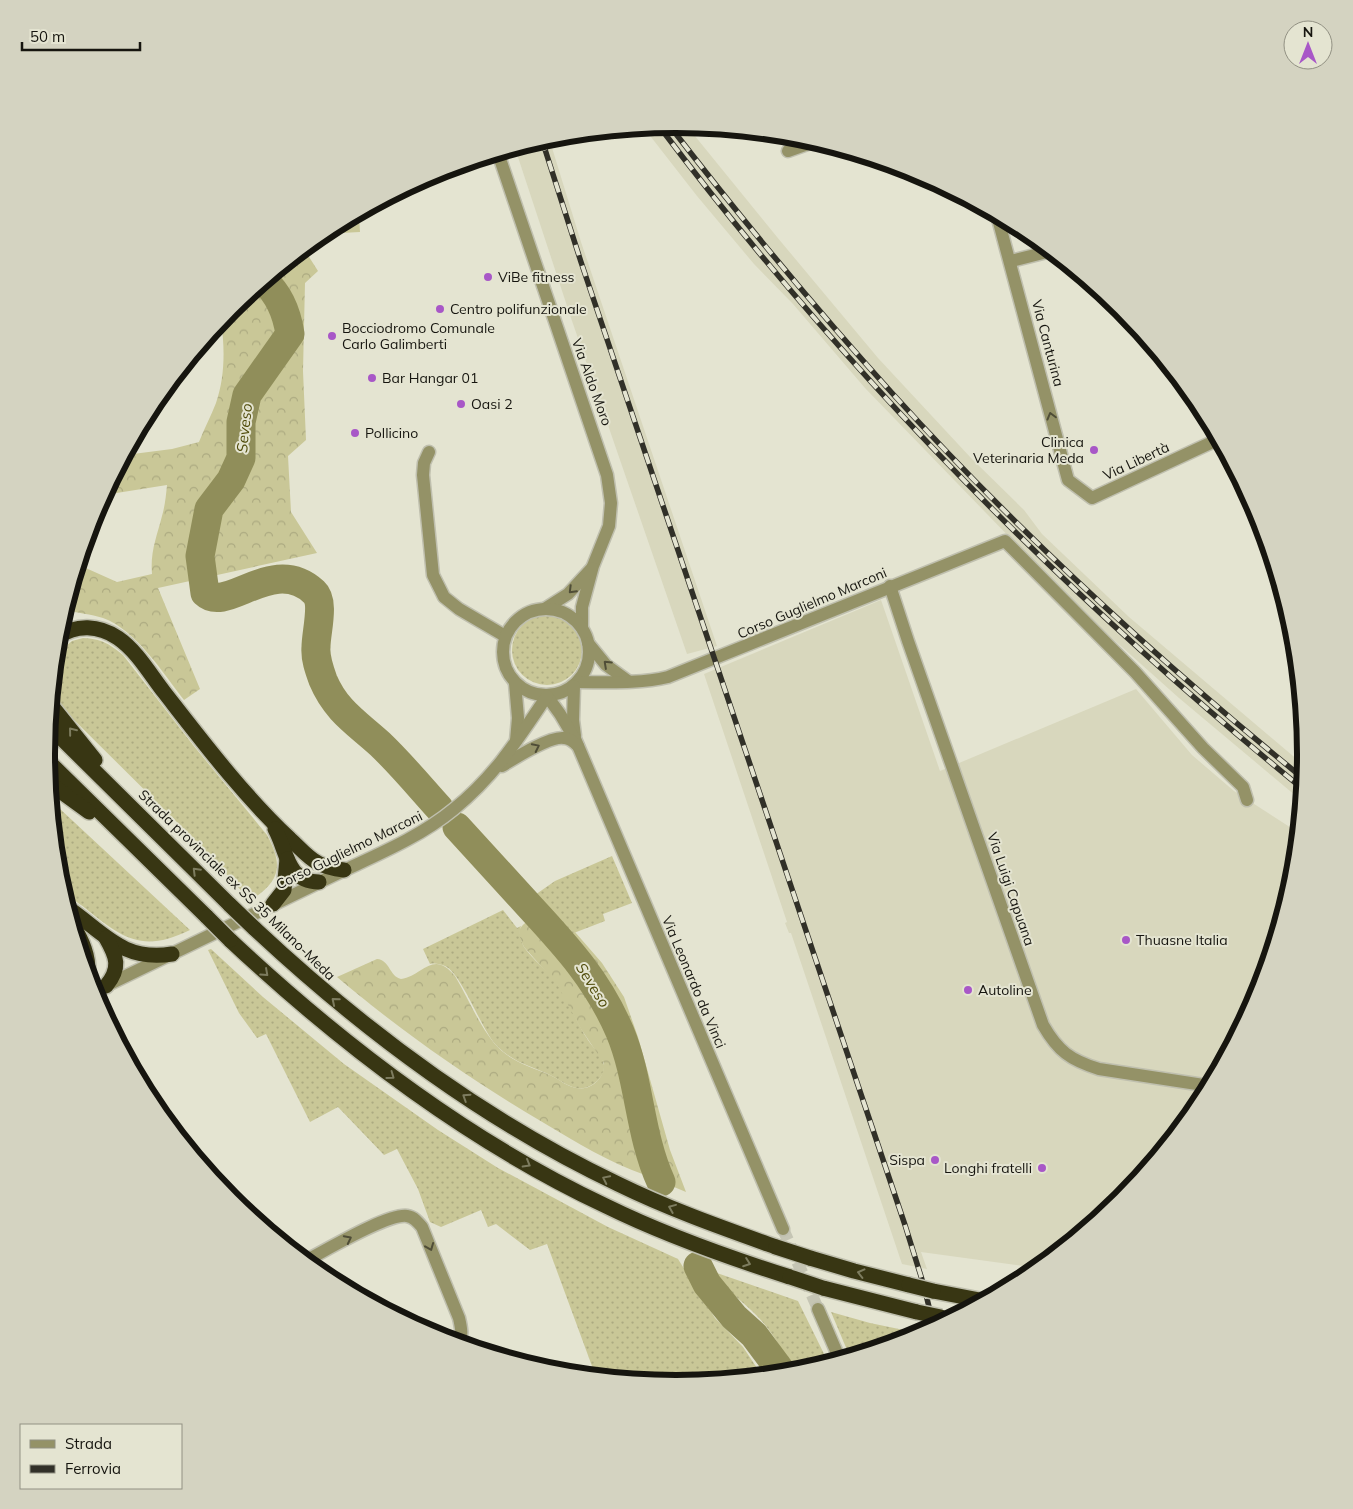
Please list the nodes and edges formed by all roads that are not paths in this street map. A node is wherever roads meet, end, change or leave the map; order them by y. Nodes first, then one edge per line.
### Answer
1 (802, 146) edge
2 (788, 151) dead end
3 (500, 159) edge
4 (1000, 224) edge
5 (1043, 253) edge
6 (1010, 261) junction
7 (1213, 442) edge
8 (429, 452) dead end
9 (1068, 480) joint
10 (593, 566) junction
11 (890, 586) junction
12 (546, 608) junction
13 (582, 628) junction
14 (67, 632) edge
15 (505, 636) junction
16 (588, 644) junction
17 (628, 680) junction
18 (515, 683) junction
19 (575, 684) junction
20 (547, 696) junction
21 (56, 712) edge
22 (56, 732) edge
23 (577, 743) junction
24 (515, 744) junction
25 (55, 768) edge
26 (495, 770) junction
27 (56, 788) edge
28 (1247, 800) dead end
29 (135, 810) junction
30 (269, 819) junction
31 (116, 829) junction
32 (305, 853) junction
33 (288, 859) junction
34 (344, 870) junction
35 (310, 885) junction
36 (273, 904) junction
37 (76, 914) edge
38 (106, 937) junction
39 (172, 954) junction
40 (95, 973) edge
41 (108, 984) edge
42 (1203, 1085) edge
43 (783, 1229) tunnel mouth
44 (312, 1258) edge
45 (975, 1299) edge
46 (818, 1309) tunnel mouth
47 (940, 1317) edge
48 (461, 1337) edge
49 (838, 1355) edge

1 - 2 street
3 - 10 street, Via Aldo Moro
4 - 6 street, Via Canturina
5 - 6 street
9 -> 6 street, Via Canturina
7 - 9 street, Via Libertà
8 - 15 street
10 -> 12 street, Via Aldo Moro
10 - 13 street, Via Aldo Moro
11 - 17 street, Corso Guglielmo Marconi
11 - 28 street, Corso Guglielmo Marconi
11 - 42 street, Via Luigi Capuana
12 - 13 street
12 - 15 street
13 - 16 street
14 - 30 highway
15 - 18 street
17 -> 16 street
16 - 19 street
17 - 19 street, Corso Guglielmo Marconi
18 - 20 street
18 - 24 street
19 - 20 street
19 - 23 street
20 - 23 street
20 - 24 street, Corso Guglielmo Marconi
29 -> 21 highway
22 - 29 highway, Strada provinciale ex SS 35 Milano-Meda
26 -> 23 street
23 - 43 street, Via Leonardo da Vinci
24 - 26 street, Corso Guglielmo Marconi
25 - 31 highway
26 - 34 street, Corso Guglielmo Marconi
27 - 31 highway
45 -> 29 highway, Strada provinciale ex SS 35 Milano-Meda, bridge
30 - 32 highway
30 - 33 highway
31 -> 47 highway, bridge
32 - 34 highway
32 - 35 highway
33 - 35 highway
33 - 36 highway
34 - 35 street, Corso Guglielmo Marconi
35 - 36 street, Corso Guglielmo Marconi
36 - 39 street, Corso Guglielmo Marconi
37 - 38 highway
38 - 39 highway
38 - 41 highway
39 - 41 street, Corso Guglielmo Marconi
40 - 41 highway
44 -> 48 street
46 - 49 street

